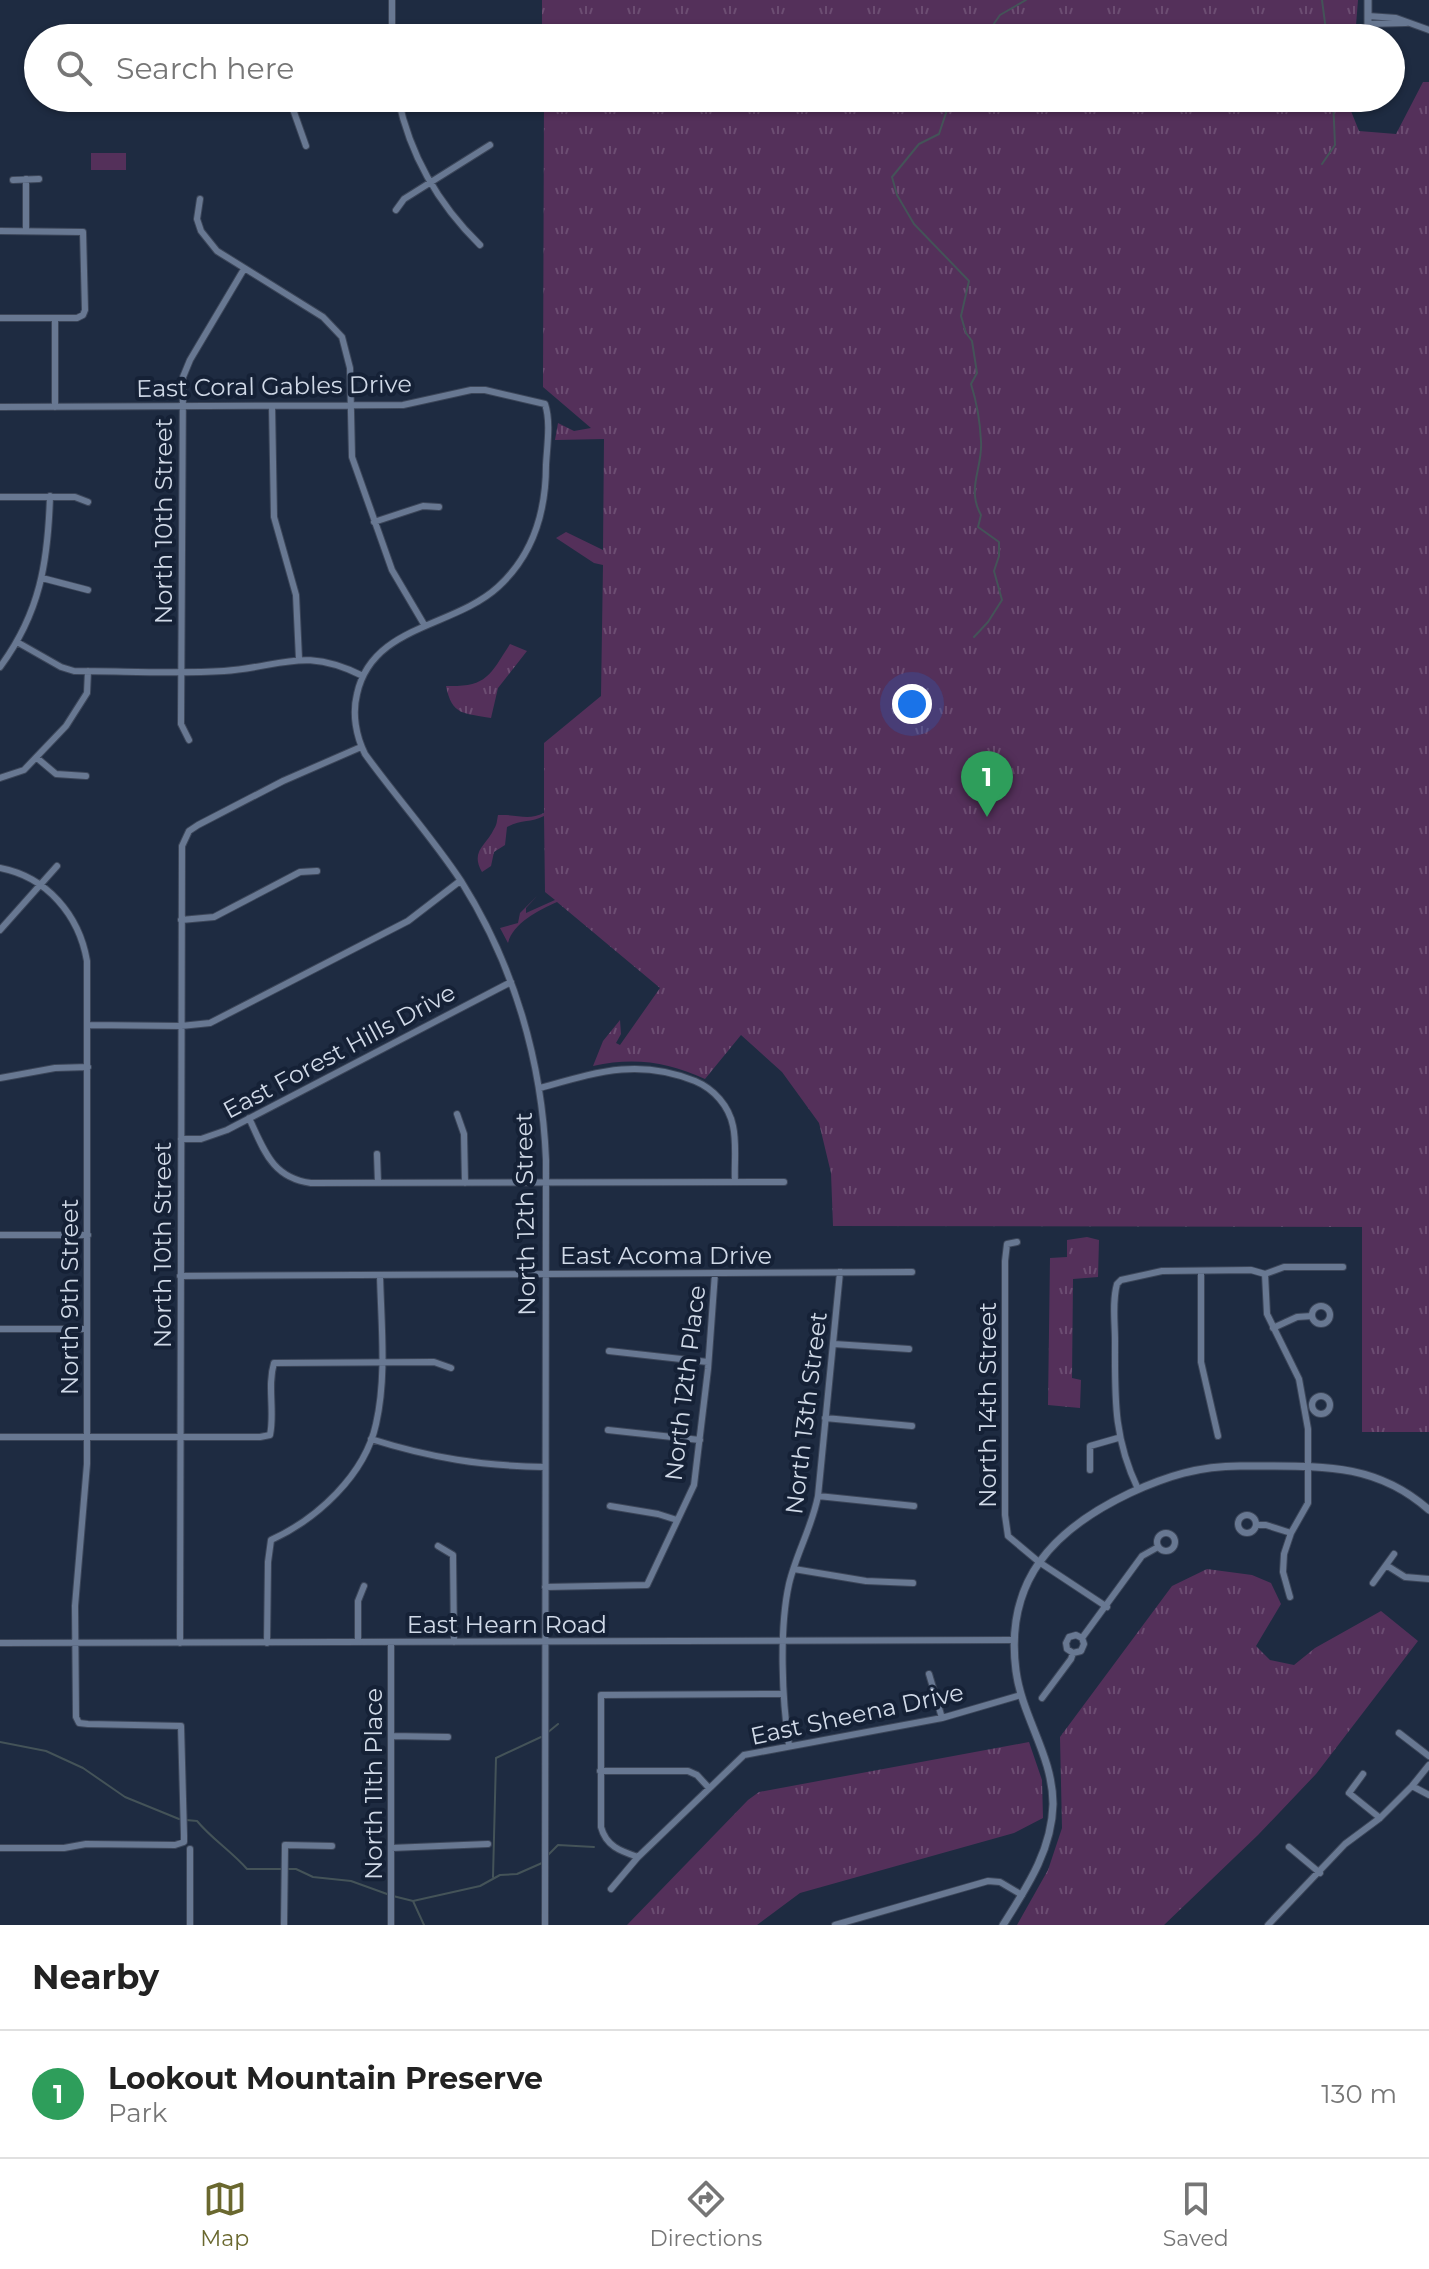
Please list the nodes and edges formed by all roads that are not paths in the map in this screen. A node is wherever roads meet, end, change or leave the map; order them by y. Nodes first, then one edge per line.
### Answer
1 (392, 0) edge
2 (1368, 0) edge
3 (1368, 20) junction
4 (392, 24) edge
5 (1368, 24) edge
6 (1429, 30) edge
7 (294, 112) edge
8 (402, 112) edge
9 (490, 145) dead end
10 (306, 146) dead end
11 (26, 179) junction
12 (39, 179) dead end
13 (13, 180) dead end
14 (430, 182) junction
15 (200, 199) dead end
16 (396, 210) dead end
17 (0, 231) edge
18 (26, 231) junction
19 (480, 245) dead end
20 (244, 269) junction
21 (0, 318) edge
22 (55, 318) junction
23 (545, 404) joint
24 (350, 405) junction
25 (272, 406) junction
26 (0, 407) edge
27 (55, 407) junction
28 (182, 407) junction
29 (50, 496) junction
30 (0, 497) edge
31 (88, 502) dead end
32 (439, 507) dead end
33 (374, 522) junction
34 (42, 578) junction
35 (88, 590) dead end
36 (425, 626) junction
37 (17, 642) junction
38 (299, 659) junction
39 (0, 667) edge
40 (88, 671) junction
41 (181, 671) junction
42 (363, 676) junction
43 (189, 740) dead end
44 (361, 747) junction
45 (37, 758) junction
46 (86, 776) dead end
47 (0, 778) edge
48 (57, 866) dead end
49 (0, 868) edge
50 (317, 871) dead end
51 (460, 881) junction
52 (40, 885) junction
53 (181, 920) junction
54 (0, 930) edge
55 (511, 982) junction
56 (88, 1025) junction
57 (181, 1026) junction
58 (88, 1067) junction
59 (0, 1078) edge
60 (540, 1088) junction
61 (457, 1114) dead end
62 (249, 1118) junction
63 (181, 1139) junction
64 (377, 1154) dead end
65 (546, 1182) junction
66 (735, 1182) junction
67 (784, 1182) dead end
68 (378, 1183) junction
69 (465, 1183) junction
70 (0, 1235) edge
71 (88, 1235) junction
72 (1017, 1242) dead end
73 (1343, 1267) dead end
74 (1201, 1271) junction
75 (840, 1272) junction
76 (912, 1272) dead end
77 (715, 1273) junction
78 (545, 1274) junction
79 (1265, 1274) junction
80 (380, 1275) junction
81 (180, 1276) junction
82 (1312, 1316) dead end
83 (1273, 1328) junction
84 (0, 1329) edge
85 (86, 1329) junction
86 (834, 1344) junction
87 (909, 1349) dead end
88 (609, 1351) dead end
89 (381, 1362) junction
90 (708, 1362) junction
91 (451, 1368) dead end
92 (825, 1418) junction
93 (912, 1426) dead end
94 (608, 1430) dead end
95 (1218, 1436) dead end
96 (0, 1437) edge
97 (88, 1437) junction
98 (180, 1437) junction
99 (1118, 1438) junction
100 (371, 1439) junction
101 (700, 1440) junction
102 (1309, 1466) junction
103 (545, 1467) junction
104 (1090, 1470) dead end
105 (1138, 1489) junction
106 (818, 1496) junction
107 (610, 1506) dead end
108 (914, 1506) dead end
109 (1429, 1510) edge
110 (677, 1520) junction
111 (1256, 1525) dead end
112 (1291, 1533) junction
113 (438, 1546) dead end
114 (1158, 1547) dead end
115 (1394, 1554) dead end
116 (1039, 1562) junction
117 (1386, 1565) junction
118 (794, 1569) junction
119 (1429, 1579) edge
120 (913, 1583) dead end
121 (1373, 1583) dead end
122 (364, 1586) dead end
123 (545, 1587) junction
124 (1290, 1597) dead end
125 (1107, 1607) junction
126 (1082, 1638) junction
127 (784, 1640) junction
128 (1014, 1640) junction
129 (358, 1642) junction
130 (391, 1642) junction
131 (454, 1642) junction
132 (545, 1642) junction
133 (0, 1643) edge
134 (180, 1643) junction
135 (267, 1643) junction
136 (75, 1644) junction
137 (1073, 1653) junction
138 (929, 1674) dead end
139 (783, 1694) junction
140 (1021, 1695) junction
141 (1042, 1698) dead end
142 (942, 1718) junction
143 (1399, 1733) dead end
144 (391, 1736) junction
145 (448, 1737) dead end
146 (789, 1745) junction
147 (1429, 1756) edge
148 (1429, 1765) edge
149 (600, 1771) junction
150 (1363, 1774) dead end
151 (1412, 1786) junction
152 (709, 1788) junction
153 (1429, 1795) edge
154 (1380, 1818) junction
155 (488, 1844) dead end
156 (332, 1846) dead end
157 (1289, 1847) dead end
158 (0, 1848) edge
159 (391, 1848) junction
160 (190, 1849) dead end
161 (638, 1857) junction
162 (1320, 1873) junction
163 (611, 1889) dead end
164 (1022, 1895) junction
165 (190, 1925) edge
166 (284, 1925) edge
167 (391, 1925) edge
168 (545, 1925) edge
169 (835, 1925) edge
170 (1003, 1925) edge
171 (1268, 1925) edge

1 - 4 street
2 - 3 street
3 - 5 street
3 - 6 street
7 - 10 street
8 - 14 street
9 - 14 street
11 - 12 street
11 - 13 street
11 - 18 street
14 - 16 street
14 - 19 street
15 - 20 street
17 - 18 street
18 - 22 street
20 - 24 street
20 - 28 street, North 10th Street
21 - 22 street
22 - 27 street
23 - 24 street, East Coral Gables Drive
23 - 36 street, North 12th Street
24 - 25 street, East Coral Gables Drive
24 - 33 street
25 - 28 street, East Coral Gables Drive
25 - 38 street
26 - 27 street, East Coral Gables Drive
27 - 28 street, East Coral Gables Drive
28 - 41 street, North 10th Street
29 - 30 street
29 - 31 street
29 - 34 street
32 - 33 street
33 - 36 street
34 - 35 street
34 - 37 street
36 - 42 street, North 12th Street
37 - 39 street
37 - 40 street
38 - 41 street
38 - 42 street
40 - 41 street
40 - 45 street
41 - 43 street, North 10th Street
42 - 44 street, North 12th Street
44 - 51 street, North 12th Street
44 - 53 street, North 10th Street
45 - 46 street
45 - 47 street
48 - 52 street
49 - 52 street
50 - 53 street
51 - 55 street, North 12th Street
51 - 57 street
52 - 54 street
52 - 56 street, North 9th Street
53 - 57 street, North 10th Street
55 - 60 street, North 12th Street
55 - 62 street, East Forest Hills Drive
56 - 57 street
56 - 58 street, North 9th Street
57 - 63 street, North 10th Street
58 - 59 street
58 - 71 street, North 9th Street
60 - 65 street, North 12th Street
60 - 66 street
61 - 69 street
62 - 63 street, East Forest Hills Drive
62 - 68 street
63 - 81 street, North 10th Street
64 - 68 street
65 - 66 street
65 - 69 street
65 - 78 street, North 12th Street
66 - 67 street
68 - 69 street
70 - 71 street
71 - 85 street, North 9th Street
72 - 116 street, North 14th Street
73 - 79 street
74 - 79 street
74 - 95 street
74 - 99 street
75 - 76 street, East Acoma Drive
75 - 77 street, East Acoma Drive
75 - 86 street, North 13th Street
77 - 78 street, East Acoma Drive
77 - 90 street, North 12th Place
78 - 80 street, East Acoma Drive
78 - 103 street, North 12th Street
79 - 83 street
80 - 81 street, East Acoma Drive
80 - 89 street
81 - 98 street, North 10th Street
82 - 83 street
83 - 102 street
84 - 85 street
85 - 97 street, North 9th Street
86 - 87 street
86 - 92 street, North 13th Street
88 - 90 street
89 - 91 street
89 - 98 street
89 - 100 street
90 - 101 street, North 12th Place
92 - 93 street
92 - 106 street, North 13th Street
94 - 101 street
96 - 97 street
97 - 98 street
97 - 136 street, North 9th Street
98 - 134 street, North 10th Street
99 - 104 street
99 - 105 street
100 - 103 street
100 - 135 street
101 - 110 street, North 12th Place
102 - 105 street
102 - 109 street
102 - 112 street
103 - 123 street, North 12th Street
105 - 116 street
106 - 108 street
106 - 118 street, North 13th Street
107 - 110 street
110 - 123 street, North 12th Place
111 - 112 street
112 - 124 street
113 - 131 street
114 - 125 street
115 - 117 street
116 - 125 street
116 - 128 street
117 - 119 street
117 - 121 street
118 - 120 street
118 - 127 street, North 13th Street
122 - 129 street
123 - 132 street, North 12th Street
125 - 126 street
126 - 137 street
126 - 137 street
127 - 128 street, East Hearn Road
127 - 132 street, East Hearn Road
127 - 139 street, North 13th Street
128 - 140 street
129 - 130 street, East Hearn Road
129 - 135 street, East Hearn Road
130 - 131 street, East Hearn Road
130 - 144 street, North 11th Place
131 - 132 street, East Hearn Road
132 - 168 street, North 12th Street
133 - 136 street, East Hearn Road
134 - 135 street, East Hearn Road
134 - 136 street, East Hearn Road
136 - 158 street, North 9th Street
137 - 141 street
138 - 142 street
139 - 146 street, North 13th Street
139 - 149 street
140 - 142 street, East Sheena Drive
140 - 164 street
142 - 146 street, East Sheena Drive
143 - 147 street
144 - 145 street
144 - 159 street, North 11th Place
146 - 152 street, East Sheena Drive
148 - 151 street
149 - 152 street
149 - 161 street
150 - 154 street
151 - 153 street
151 - 154 street
152 - 161 street, East Sheena Drive
154 - 162 street
155 - 159 street
156 - 166 street
157 - 162 street
159 - 167 street, North 11th Place
160 - 165 street
161 - 163 street, East Sheena Drive
162 - 171 street
164 - 169 street
164 - 170 street

